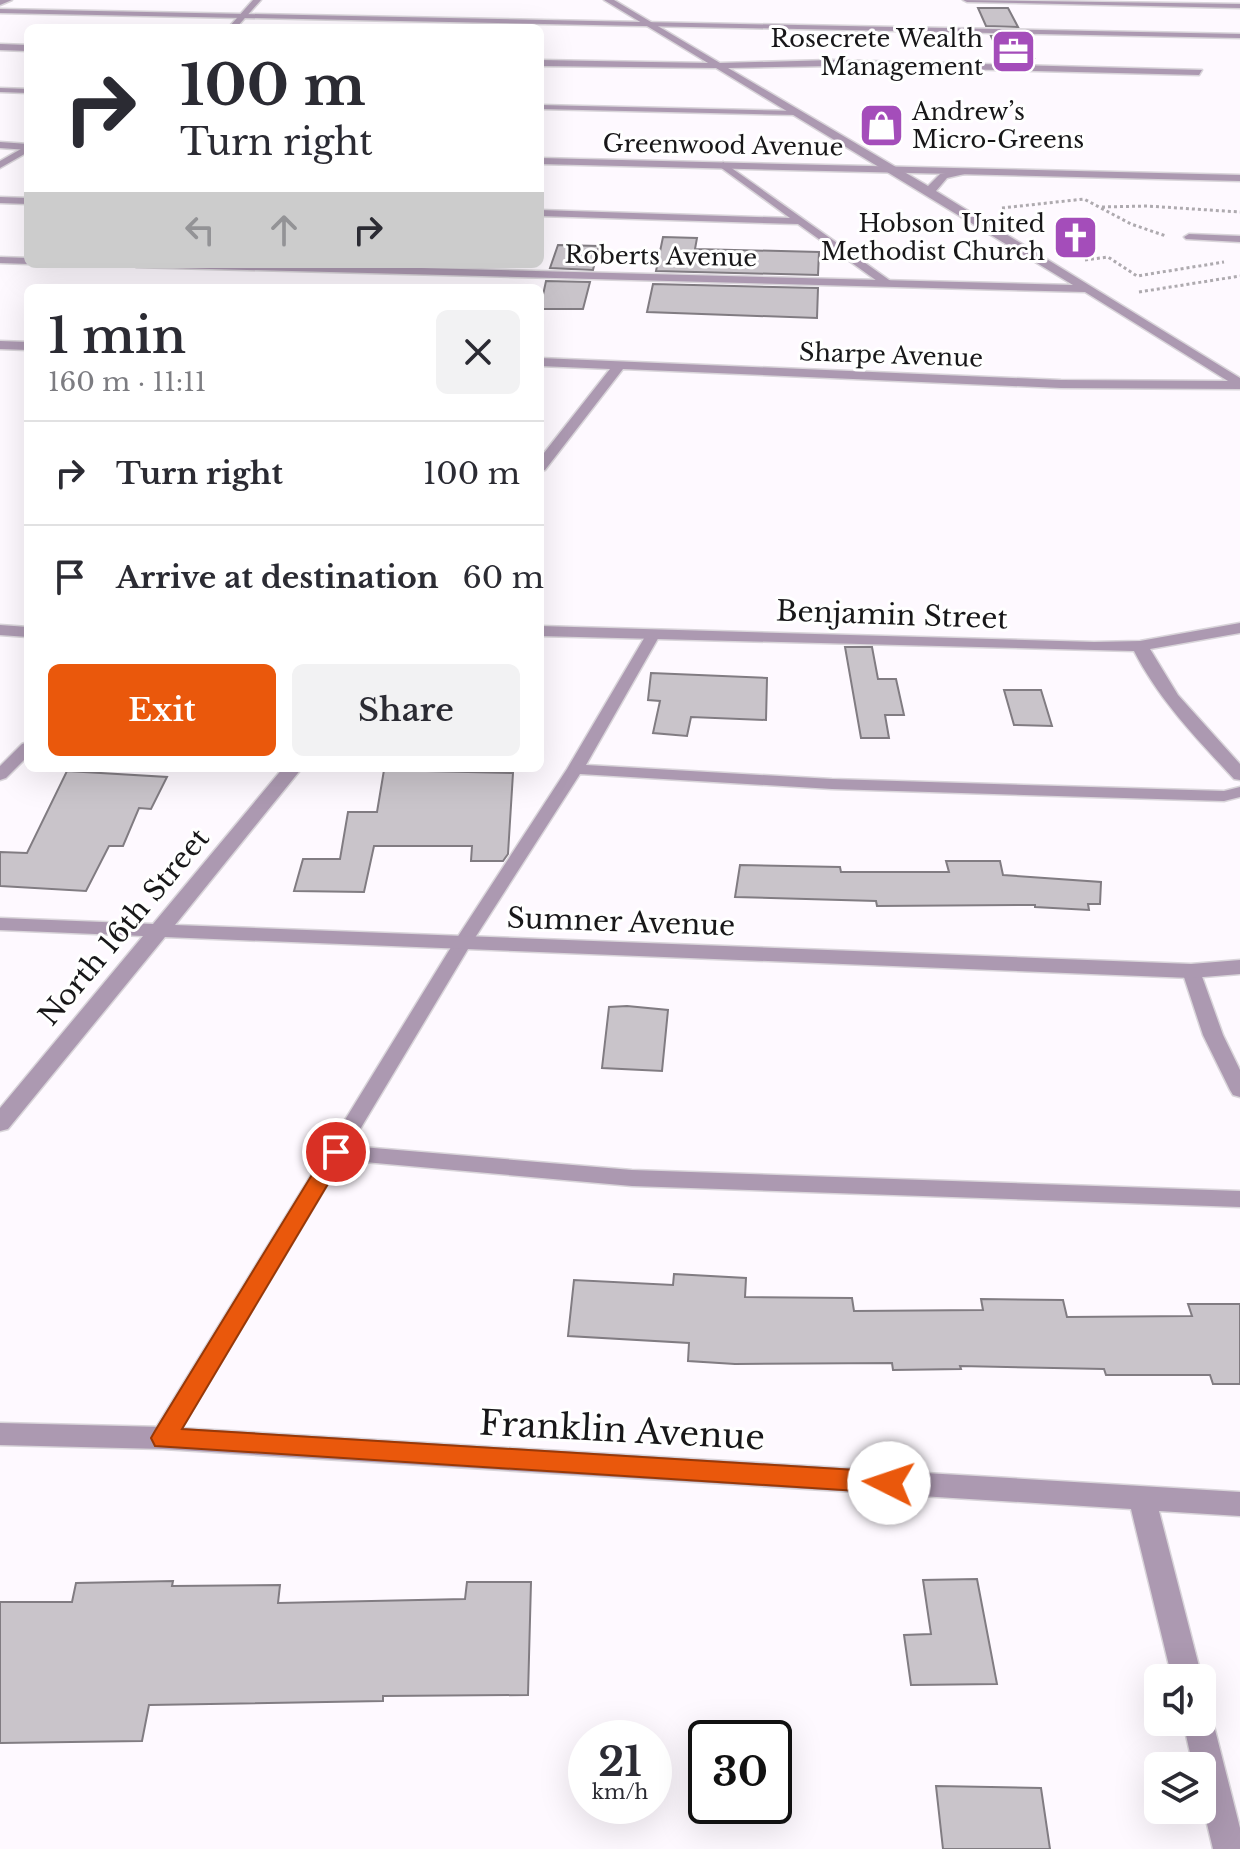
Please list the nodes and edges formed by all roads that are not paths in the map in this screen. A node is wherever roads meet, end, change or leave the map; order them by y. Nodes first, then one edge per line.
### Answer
1 (8, 0) edge
2 (257, 0) edge
3 (608, 0) edge
4 (967, 0) edge
5 (0, 3) edge
6 (1240, 6) edge
7 (0, 11) edge
8 (241, 18) junction
9 (236, 24) edge
10 (652, 26) junction
11 (1240, 36) edge
12 (0, 47) edge
13 (24, 48) edge
14 (544, 63) edge
15 (719, 66) junction
16 (1199, 72) dead end
17 (0, 90) edge
18 (24, 91) edge
19 (544, 107) edge
20 (798, 113) junction
21 (0, 145) edge
22 (24, 148) edge
23 (24, 150) edge
24 (544, 161) edge
25 (0, 165) edge
26 (723, 165) junction
27 (893, 169) junction
28 (965, 171) junction
29 (1240, 178) edge
30 (930, 192) junction
31 (0, 200) edge
32 (24, 201) edge
33 (544, 213) edge
34 (799, 221) junction
35 (1189, 237) dead end
36 (1240, 239) edge
37 (0, 260) edge
38 (24, 261) edge
39 (286, 268) edge
40 (888, 284) junction
41 (1088, 289) junction
42 (0, 345) edge
43 (24, 346) edge
44 (544, 362) edge
45 (620, 365) junction
46 (1240, 384) edge
47 (544, 462) edge
48 (1240, 628) edge
49 (0, 630) edge
50 (544, 631) edge
51 (24, 632) edge
52 (653, 635) junction
53 (1140, 646) junction
54 (23, 752) edge
55 (0, 755) edge
56 (575, 769) junction
57 (290, 772) edge
58 (0, 775) edge
59 (1240, 775) edge
60 (1240, 792) edge
61 (0, 924) edge
62 (155, 932) junction
63 (462, 944) junction
64 (1240, 967) edge
65 (1191, 971) junction
66 (1240, 1090) edge
67 (0, 1123) edge
68 (336, 1152) junction
69 (1240, 1199) edge
70 (0, 1434) edge
71 (163, 1438) junction
72 (1142, 1498) junction
73 (1240, 1504) edge
74 (1184, 1664) edge
75 (1201, 1736) edge
76 (1229, 1849) edge

1 - 5 street
2 - 8 street
3 - 10 street
4 - 6 street
7 - 8 lane
8 - 9 street
8 - 10 lane
10 - 11 lane
10 - 15 street
12 - 13 street
14 - 15 street
15 - 16 street
15 - 20 street
17 - 18 lane
19 - 20 lane
20 - 27 street
21 - 22 street
23 - 25 street
24 - 26 street, Greenwood Avenue
26 - 27 street, Greenwood Avenue
26 - 34 lane
27 - 28 street, Greenwood Avenue
27 - 30 street
28 - 29 street, Greenwood Avenue
28 - 30 street
30 - 41 street
31 - 32 lane
33 - 34 lane
34 - 40 lane
35 - 36 lane
37 - 38 street
39 - 40 street, Roberts Avenue
40 - 41 street, Roberts Avenue
41 - 46 street
42 - 43 street
44 - 45 street, Sharpe Avenue
45 - 46 street, Sharpe Avenue
45 - 47 street
48 - 53 street, Benjamin Street
49 - 51 street
50 - 52 street, Benjamin Street
52 - 53 street, Benjamin Street
52 - 56 lane
53 - 59 street
54 - 55 lane
54 - 58 lane
56 - 60 lane
56 - 63 lane
57 - 62 street, North 16th Street
61 - 62 street, Sumner Avenue
62 - 63 street, Sumner Avenue
62 - 67 street, North 16th Street
63 - 65 street, Sumner Avenue
63 - 68 lane
64 - 65 street, Sumner Avenue
65 - 66 lane
68 - 69 lane
68 - 71 lane
70 - 71 street, Franklin Avenue
71 - 72 street, Franklin Avenue
72 - 73 street, Franklin Avenue
72 - 74 street
75 - 76 street

